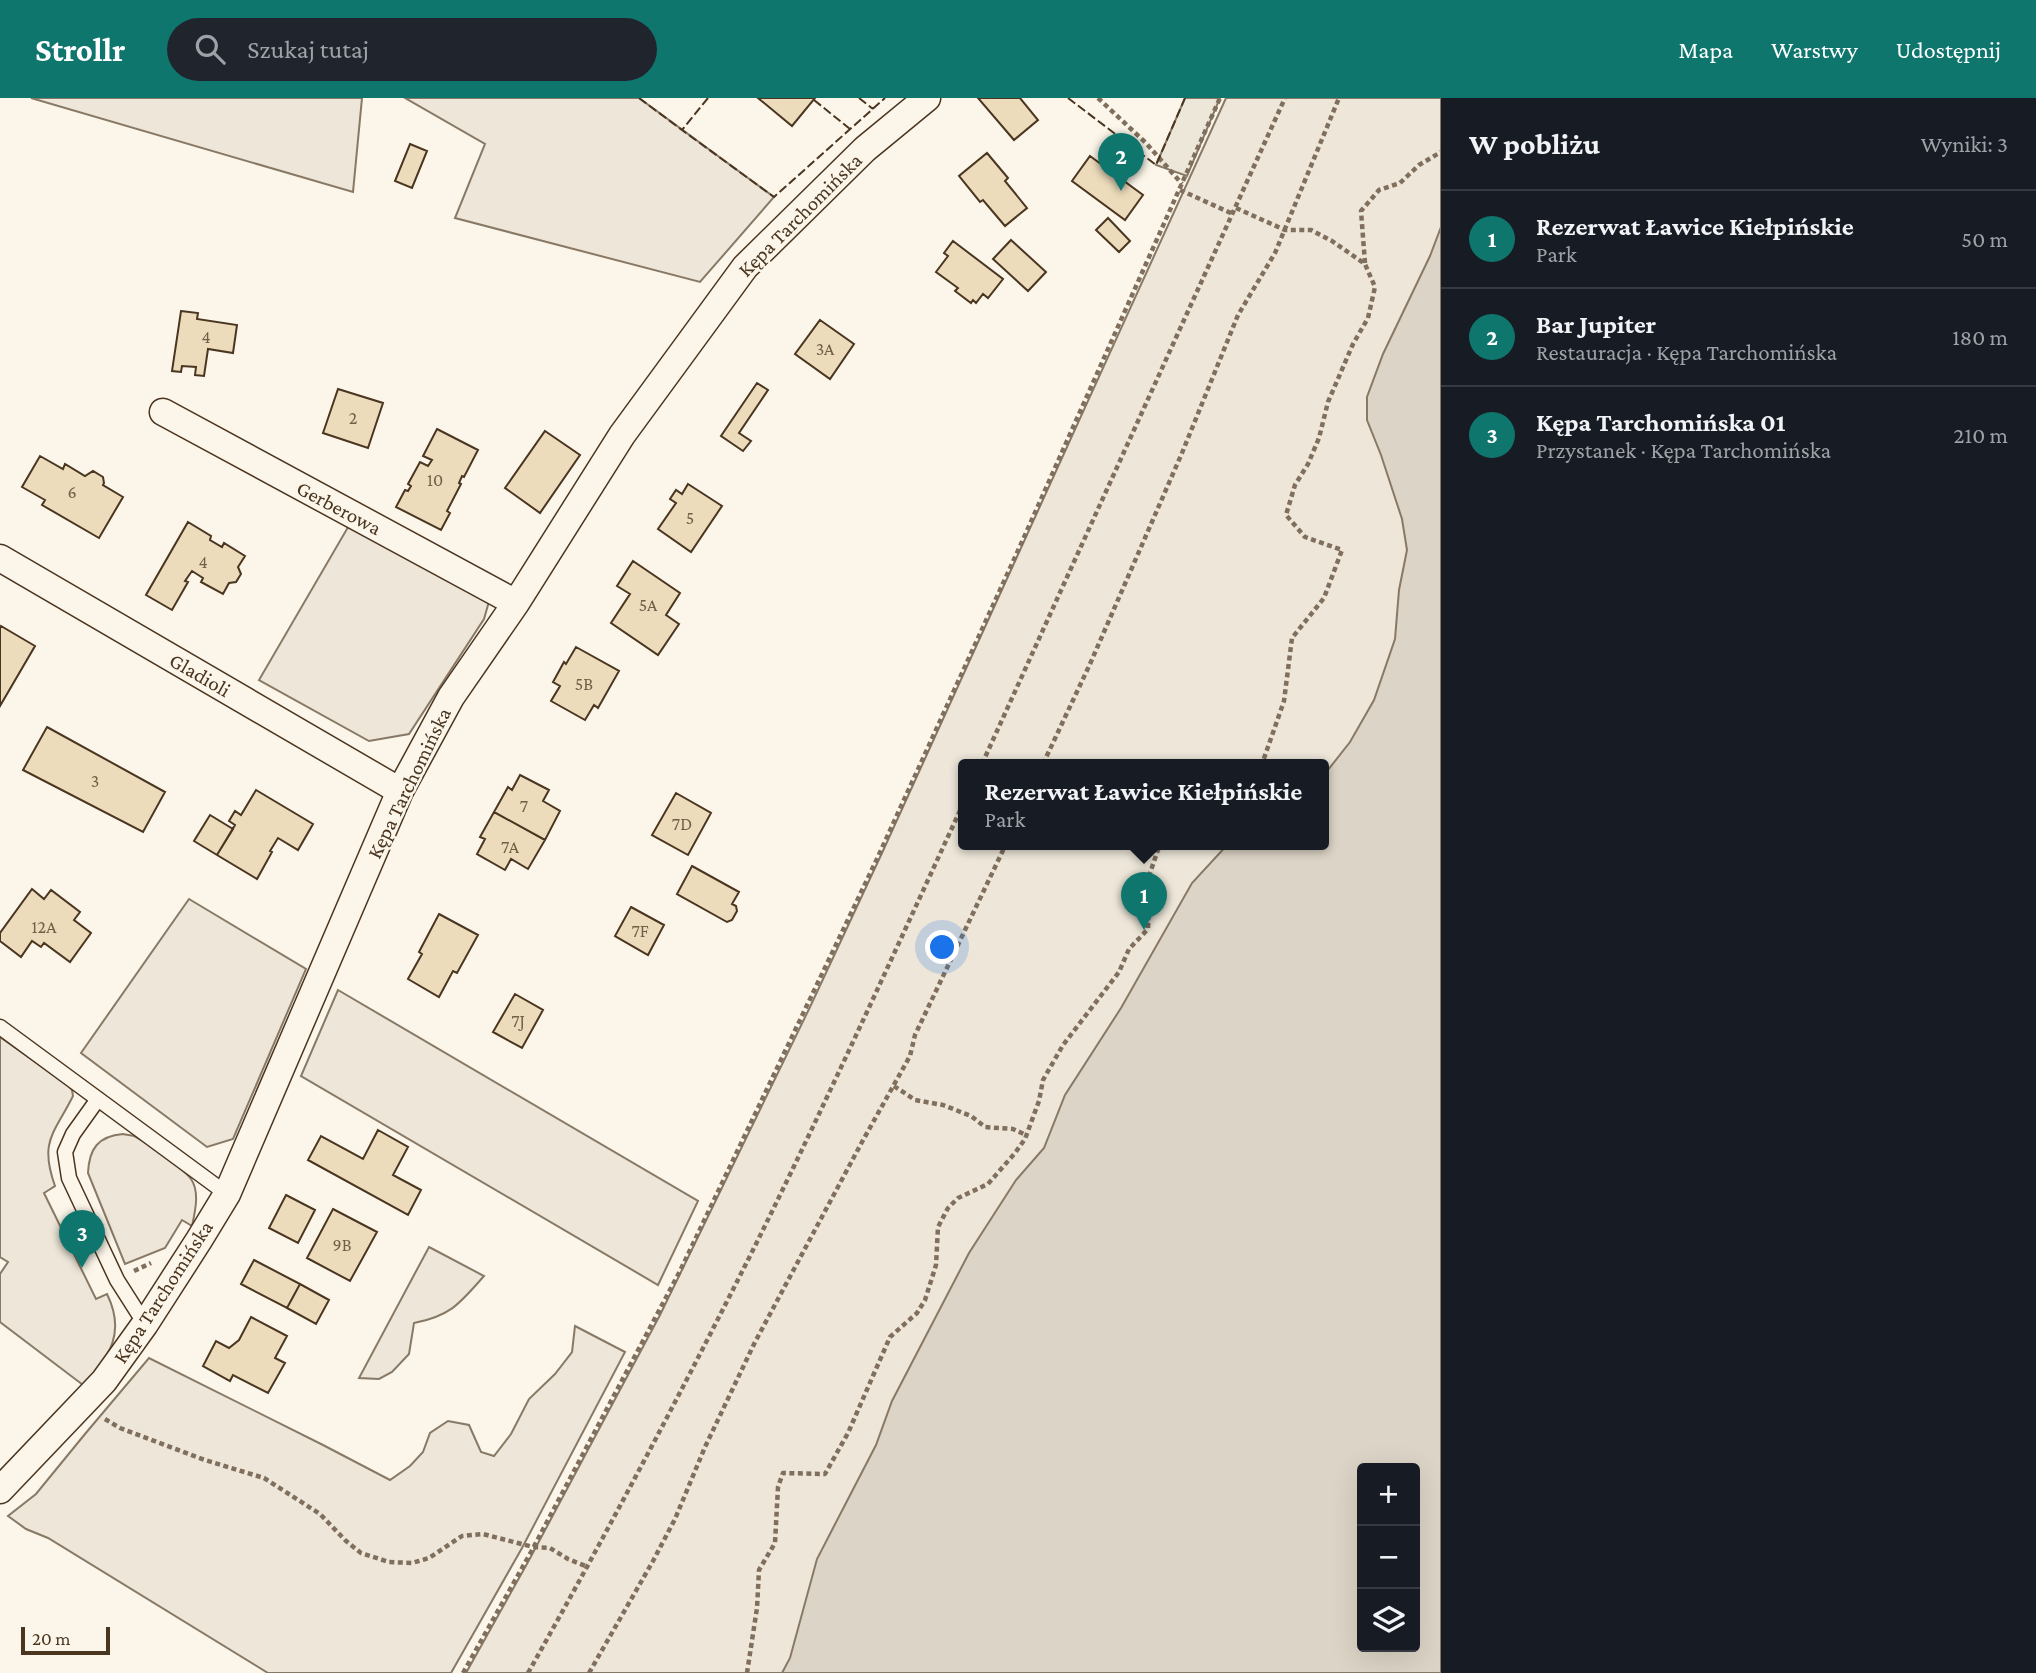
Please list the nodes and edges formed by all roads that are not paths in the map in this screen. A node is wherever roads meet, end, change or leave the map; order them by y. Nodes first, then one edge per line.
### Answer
1 (928, 98) edge
2 (163, 412) dead end
3 (0, 558) edge
4 (516, 603) junction
5 (400, 791) junction
6 (0, 1027) edge
7 (99, 1100) junction
8 (227, 1194) junction
9 (145, 1324) junction
10 (0, 1490) edge

1 - 4 street, Kępa Tarchomińska
2 - 4 street, Gerberowa
3 - 5 street, Gladioli
4 - 5 street, Kępa Tarchomińska
5 - 8 street, Kępa Tarchomińska
6 - 7 lane
7 - 8 lane
7 - 9 lane
8 - 9 street, Kępa Tarchomińska
9 - 10 street, Kępa Tarchomińska

